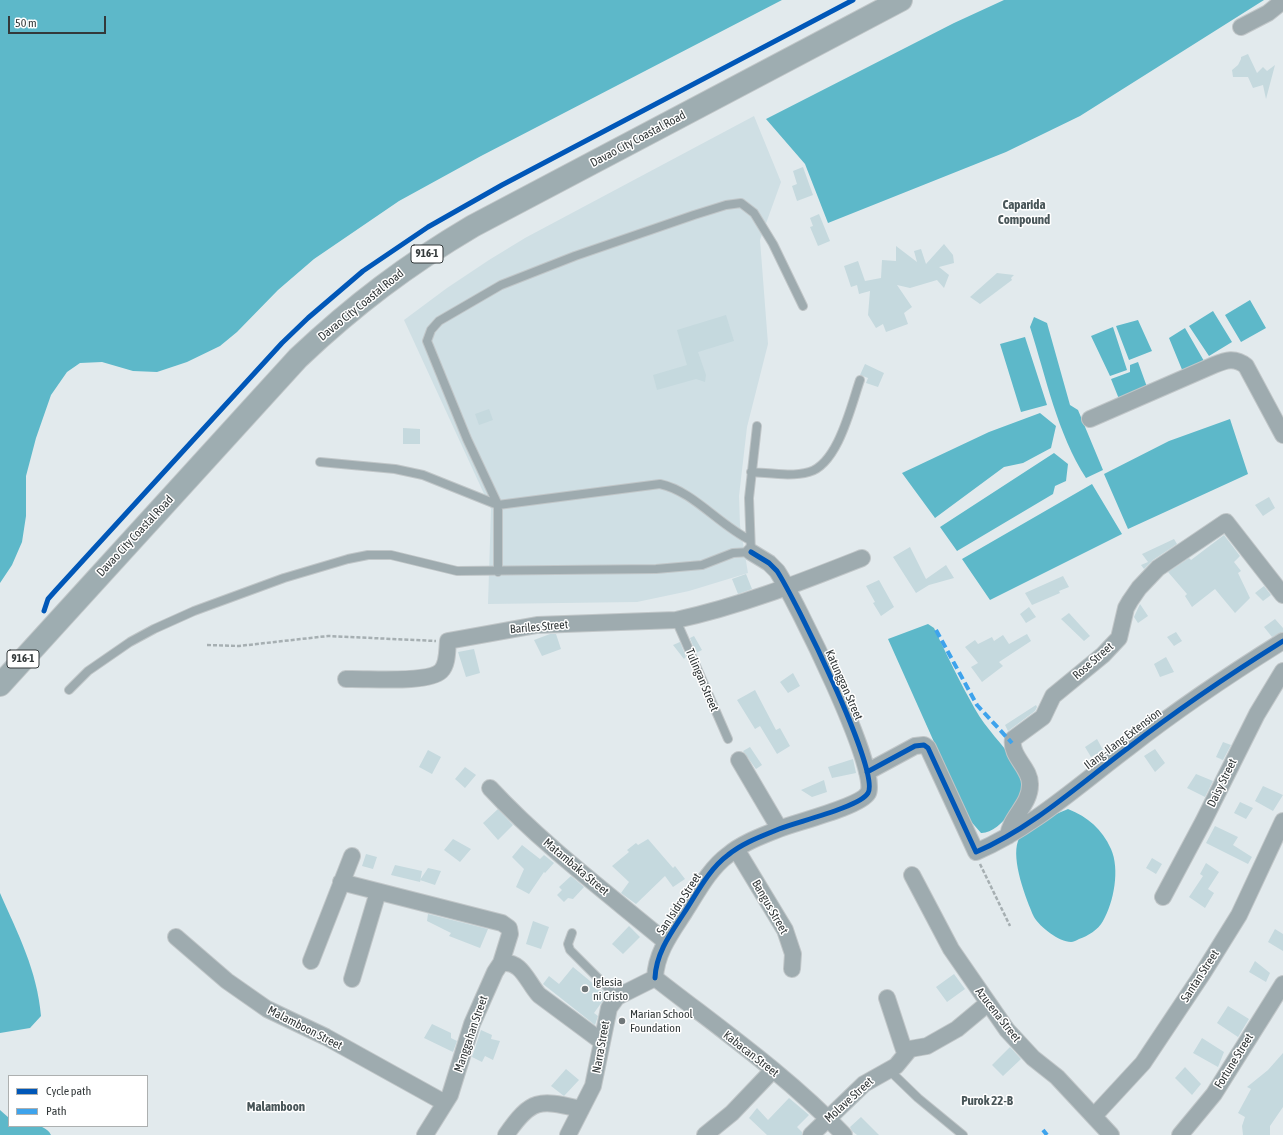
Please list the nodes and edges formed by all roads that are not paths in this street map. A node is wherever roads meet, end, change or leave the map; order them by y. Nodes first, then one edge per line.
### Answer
1 (901, 0) edge
2 (1283, 1) edge
3 (1241, 27) dead end
4 (803, 306) dead end
5 (860, 380) dead end
6 (1090, 420) dead end
7 (757, 426) dead end
8 (1282, 432) edge
9 (320, 462) dead end
10 (751, 472) junction
11 (498, 505) junction
12 (750, 546) junction
13 (862, 558) dead end
14 (498, 572) junction
15 (787, 588) junction
16 (1283, 596) edge
17 (676, 620) junction
18 (1283, 641) edge
19 (1283, 671) edge
20 (346, 679) dead end
21 (0, 685) edge
22 (69, 690) dead end
23 (728, 740) dead end
24 (739, 760) dead end
25 (867, 772) junction
26 (490, 788) dead end
27 (868, 794) joint
28 (1283, 821) edge
29 (780, 828) junction
30 (1008, 836) junction
31 (736, 849) junction
32 (352, 856) dead end
33 (912, 875) dead end
34 (341, 882) junction
35 (378, 892) junction
36 (1163, 897) dead end
37 (572, 933) dead end
38 (176, 937) dead end
39 (666, 942) junction
40 (311, 961) dead end
41 (501, 963) junction
42 (792, 969) dead end
43 (655, 978) junction
44 (352, 979) dead end
45 (1283, 984) edge
46 (617, 997) junction
47 (887, 998) dead end
48 (987, 1004) junction
49 (601, 1041) junction
50 (905, 1054) junction
51 (773, 1070) junction
52 (889, 1070) junction
53 (445, 1103) junction
54 (581, 1109) junction
55 (1094, 1116) junction
56 (828, 1119) junction
57 (424, 1135) edge
58 (506, 1135) edge
59 (568, 1135) edge
60 (705, 1135) edge
61 (811, 1135) edge
62 (844, 1135) edge
63 (963, 1135) edge
64 (1111, 1135) edge
65 (1180, 1135) edge

1 - 21 main road, Davao City Coastal Road / 916-1
2 - 3 street
4 - 11 lane
5 - 10 lane
6 - 8 street
7 - 10 lane
9 - 11 lane
10 - 12 lane
11 - 12 lane
11 - 14 lane
12 - 14 lane
12 - 15 street, Katunggan Street
13 - 15 street, Bariles Street
14 - 22 lane
15 - 17 street, Bariles Street
15 - 25 street, Katunggan Street
16 - 30 street, Rose Street
17 - 20 street, Bariles Street
17 - 23 lane, Tulingan Street
18 - 30 street, Ilang-Ilang Extension
19 - 36 street, Daisy Street
24 - 29 street
25 - 27 street, Katunggan Street
25 - 30 street, Ilang-Ilang Extension
26 - 39 street, Matambaka Street
27 - 29 street, San Isidro Street
28 - 55 street, Santan Street
29 - 31 street, San Isidro Street
31 - 39 street, San Isidro Street
31 - 42 street, Bangus Street
32 - 34 street
33 - 48 street, Azucena Street
34 - 35 street
34 - 40 street
35 - 41 street, Manggahan Street
35 - 44 street
37 - 46 lane
38 - 53 street, Malamboon Street
39 - 43 street, San Isidro Street
41 - 49 street
41 - 53 street, Manggahan Street
43 - 46 street
43 - 51 street, Kabacan Street
45 - 65 street, Fortune Street
46 - 49 street, Narra Street
47 - 50 street
48 - 50 street, Molave Street
48 - 55 street, Azucena Street
49 - 54 street, Narra Street
50 - 52 street, Molave Street
51 - 56 street, Kabacan Street
51 - 60 street
52 - 56 street, Molave Street
52 - 63 lane
53 - 57 street, Manggahan Street
54 - 58 street
54 - 59 street, Narra Street
55 - 64 street, Azucena Street
56 - 61 street, Molave Street
56 - 62 street, Kabacan Street

